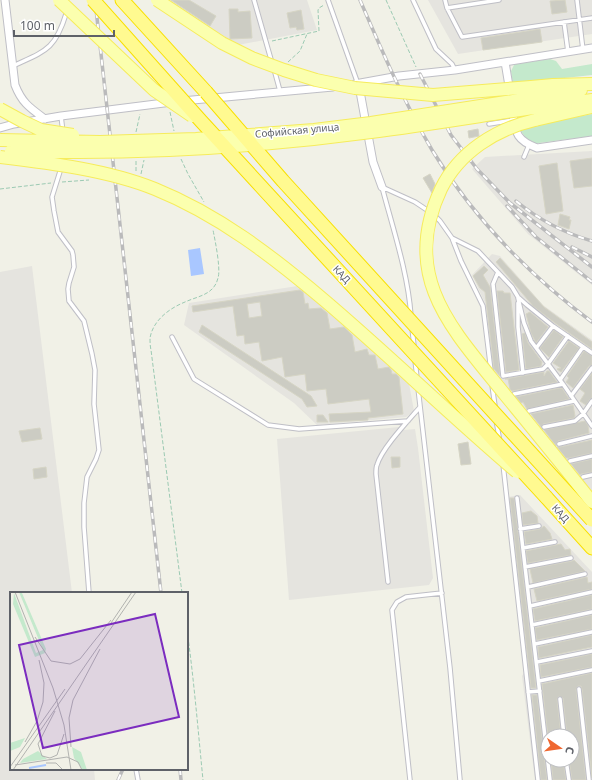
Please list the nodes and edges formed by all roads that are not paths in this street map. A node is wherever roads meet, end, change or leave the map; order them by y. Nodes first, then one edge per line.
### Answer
1 (5, 0) edge
2 (59, 0) edge
3 (93, 0) edge
4 (122, 0) edge
5 (157, 0) edge
6 (254, 0) edge
7 (413, 0) edge
8 (445, 0) edge
9 (499, 0) edge
10 (577, 0) edge
11 (328, 1) edge
12 (447, 8) junction
13 (66, 14) dead end
14 (592, 18) edge
15 (578, 20) junction
16 (564, 22) junction
17 (592, 48) edge
18 (582, 50) junction
19 (568, 52) junction
20 (505, 62) junction
21 (12, 66) junction
22 (455, 70) junction
23 (358, 84) junction
24 (592, 84) edge
25 (592, 88) edge
26 (280, 91) junction
27 (592, 100) edge
28 (533, 103) junction
29 (592, 106) edge
30 (0, 109) edge
31 (61, 116) junction
32 (45, 119) junction
33 (514, 120) junction
34 (201, 121) junction
35 (489, 124) dead end
36 (0, 128) edge
37 (0, 140) edge
38 (144, 140) junction
39 (592, 140) edge
40 (63, 143) dead end
41 (529, 145) junction
42 (63, 150) dead end
43 (0, 151) edge
44 (0, 157) edge
45 (524, 157) dead end
46 (382, 187) junction
47 (452, 238) junction
48 (498, 272) junction
49 (518, 297) junction
50 (552, 326) junction
51 (568, 336) junction
52 (172, 337) dead end
53 (537, 347) junction
54 (583, 347) junction
55 (592, 353) edge
56 (548, 364) junction
57 (592, 368) edge
58 (523, 373) junction
59 (560, 380) junction
60 (563, 384) junction
61 (514, 394) dead end
62 (571, 396) junction
63 (574, 401) junction
64 (592, 401) edge
65 (420, 408) junction
66 (529, 411) dead end
67 (583, 414) junction
68 (408, 421) junction
69 (592, 426) edge
70 (544, 427) dead end
71 (592, 436) edge
72 (559, 444) dead end
73 (592, 456) edge
74 (570, 461) dead end
75 (592, 475) edge
76 (583, 477) dead end
77 (517, 498) dead end
78 (546, 498) junction
79 (592, 502) edge
80 (592, 520) edge
81 (539, 526) dead end
82 (520, 529) junction
83 (555, 542) dead end
84 (523, 548) junction
85 (592, 548) edge
86 (571, 558) dead end
87 (526, 567) junction
88 (585, 574) dead end
89 (388, 582) dead end
90 (528, 587) junction
91 (89, 592) edge
92 (592, 592) edge
93 (442, 593) junction
94 (530, 606) junction
95 (592, 612) edge
96 (532, 624) junction
97 (592, 632) edge
98 (535, 644) junction
99 (592, 651) edge
100 (537, 662) junction
101 (592, 670) edge
102 (539, 681) junction
103 (579, 689) dead end
104 (540, 691) junction
105 (528, 692) junction
106 (560, 699) dead end
107 (563, 728) edge
108 (567, 768) edge
109 (410, 780) edge
110 (460, 780) edge
111 (538, 780) edge
112 (550, 780) edge
113 (569, 780) edge
114 (589, 780) edge

1 - 21 street
2 - 34 main road, bridge
3 - 34 highway, КАД, bridge
4 - 80 highway, КАД, bridge
5 - 28 main road, bridge
6 - 26 lane
7 - 22 lane
8 - 12 lane
9 - 12 lane
10 - 15 lane
11 - 23 lane
12 - 16 lane
13 - 21 lane
14 - 15 lane
15 - 16 lane
15 - 18 lane
16 - 19 lane
17 - 18 street
18 - 19 street
19 - 20 street
20 - 22 street
20 - 33 street
21 - 32 street
22 - 23 street
23 - 26 street
23 - 46 street
24 - 28 main road
25 - 28 main road, Софийская улица
26 - 31 street
27 - 28 main road, Софийская улица
28 - 29 main road
28 - 38 main road, Софийская улица, bridge
28 - 43 main road, Софийская улица, bridge
28 - 79 main road, bridge
30 - 38 main road, bridge
31 - 32 street
31 - 40 lane
32 - 36 street
33 - 35 lane
33 - 41 street
34 - 78 highway, КАД, bridge
37 - 38 main road, Софийская улица, bridge
39 - 41 street
41 - 45 lane
42 - 91 lane
44 - 78 main road, bridge
46 - 47 lane
46 - 65 lane
47 - 48 lane
47 - 105 lane
48 - 49 lane
48 - 58 lane
49 - 50 lane
49 - 53 lane
49 - 58 lane
50 - 51 lane
50 - 53 lane
51 - 54 lane
51 - 56 lane
52 - 68 lane
53 - 56 lane
54 - 55 lane
54 - 59 lane
56 - 58 lane
56 - 59 lane
57 - 62 lane
59 - 60 lane
60 - 61 lane
60 - 62 lane
62 - 63 lane
63 - 66 lane
63 - 67 lane
64 - 67 lane
65 - 68 lane
65 - 93 lane
67 - 69 lane
67 - 70 lane
68 - 89 lane
71 - 72 lane
73 - 74 lane
75 - 76 lane
77 - 82 lane
78 - 85 highway, КАД
81 - 82 lane
82 - 84 lane
83 - 84 lane
84 - 87 lane
86 - 87 lane
87 - 90 lane
88 - 90 lane
90 - 94 lane
92 - 94 lane
93 - 109 lane
93 - 110 lane
94 - 96 lane
95 - 96 lane
96 - 98 lane
97 - 98 lane
98 - 100 lane
99 - 100 lane
100 - 102 lane
101 - 102 lane
102 - 104 lane
103 - 114 lane
104 - 105 lane
104 - 112 lane
105 - 111 lane
106 - 107 lane
108 - 113 lane

